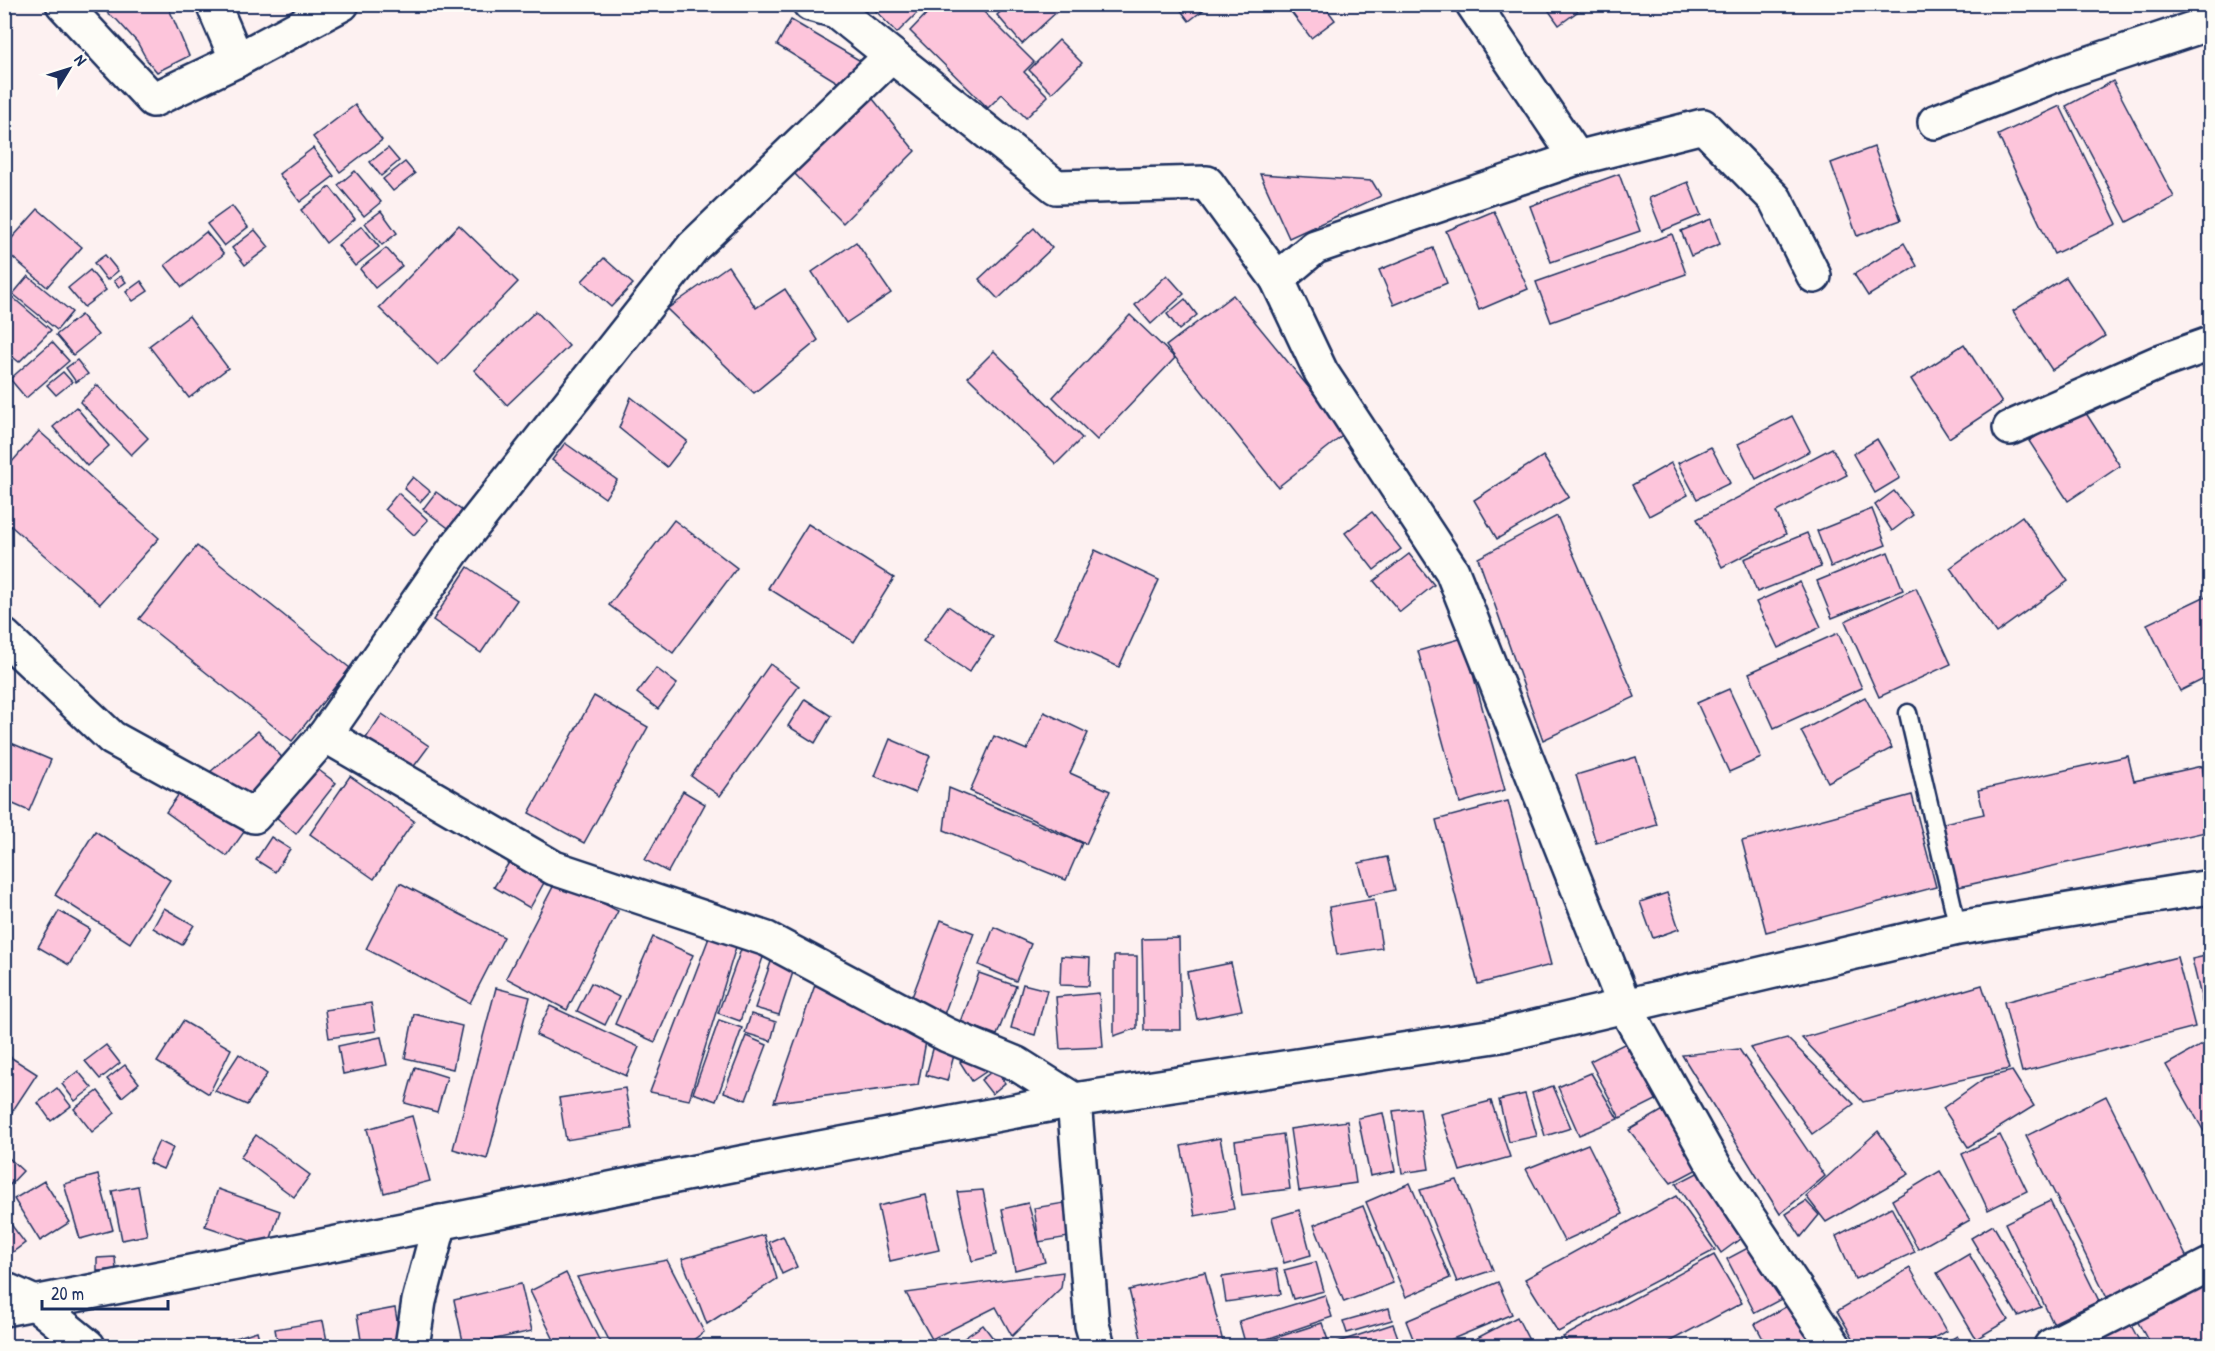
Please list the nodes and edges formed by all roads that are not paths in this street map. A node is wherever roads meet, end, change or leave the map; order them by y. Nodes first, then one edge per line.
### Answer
1 (63, 4) edge
2 (213, 4) edge
3 (342, 4) edge
4 (810, 4) edge
5 (1473, 4) edge
6 (2211, 23) edge
7 (891, 56) junction
8 (237, 60) junction
9 (1935, 122) dead end
10 (1577, 158) junction
11 (1814, 276) dead end
12 (1277, 279) junction
13 (2211, 344) edge
14 (2010, 428) dead end
15 (4, 636) edge
16 (1908, 713) dead end
17 (325, 735) junction
18 (2211, 887) edge
19 (1958, 928) junction
20 (1625, 1007) junction
21 (1074, 1100) junction
22 (440, 1222) junction
23 (2211, 1264) edge
24 (4, 1289) edge
25 (20, 1306) edge
26 (88, 1347) edge
27 (412, 1347) edge
28 (1098, 1347) edge
29 (1834, 1347) edge
30 (2052, 1347) edge

1 - 8 main road
2 - 8 main road
3 - 8 main road
4 - 7 main road
5 - 10 main road
6 - 9 main road
7 - 12 main road
7 - 17 main road
10 - 11 main road
10 - 12 main road
12 - 20 main road
13 - 14 main road
15 - 17 main road
16 - 19 lane
17 - 21 main road
18 - 19 main road
19 - 20 main road
20 - 21 main road
20 - 29 main road
21 - 22 main road
21 - 28 main road
22 - 25 main road
22 - 27 main road
23 - 30 main road
24 - 25 main road
25 - 26 main road

